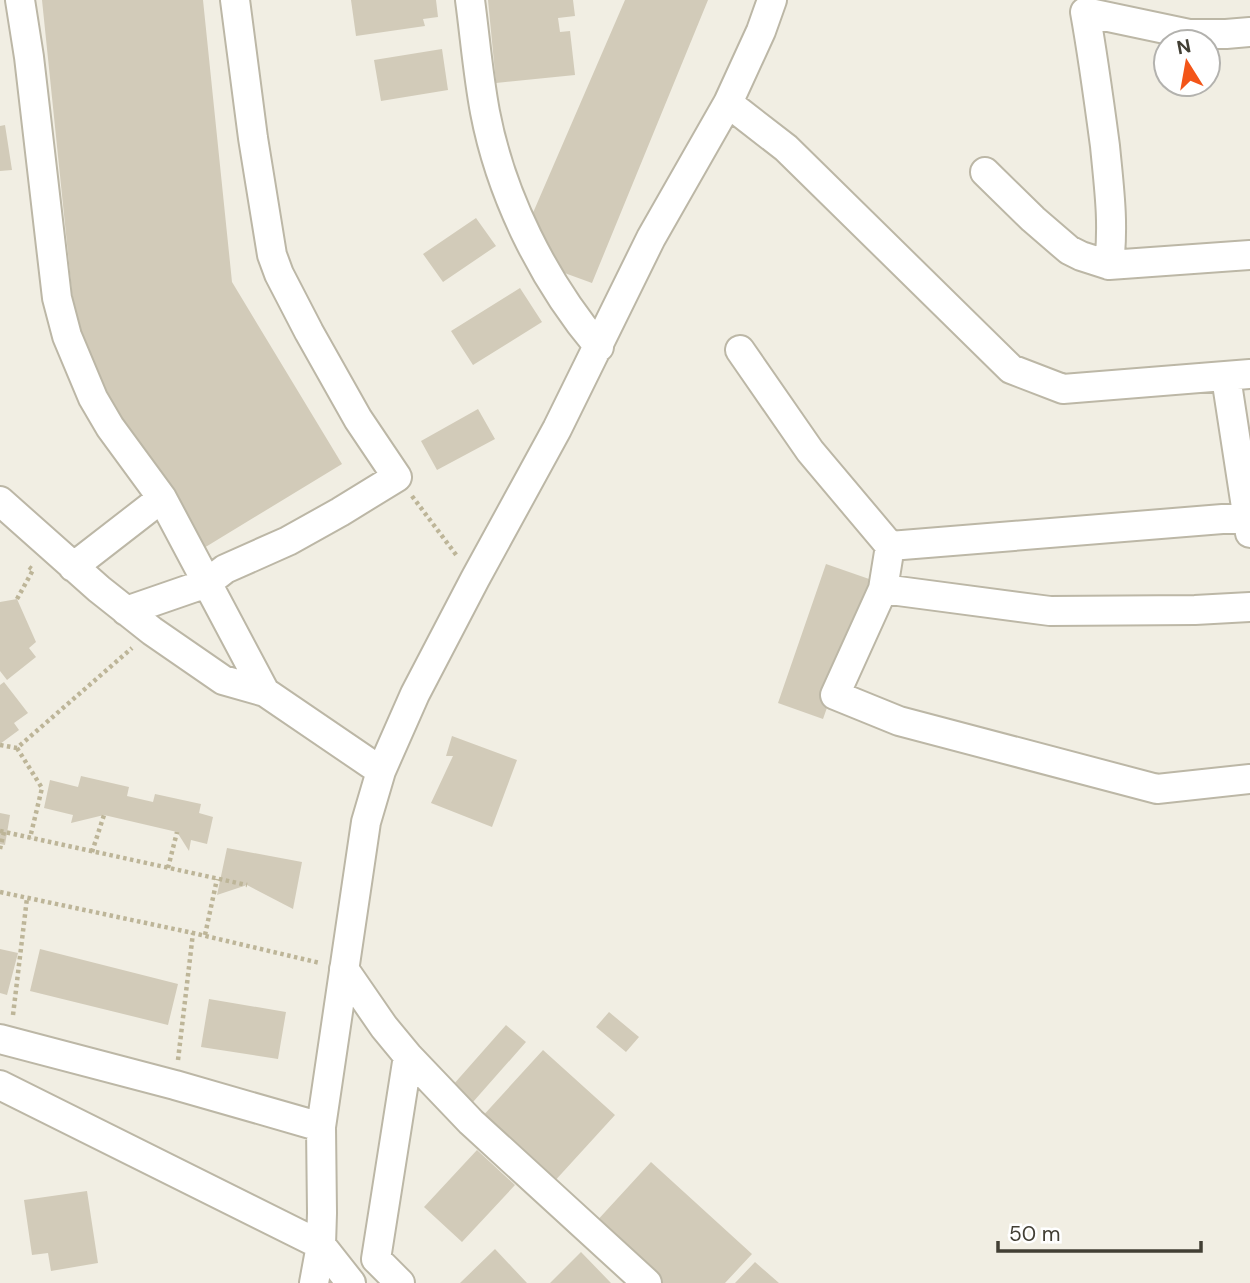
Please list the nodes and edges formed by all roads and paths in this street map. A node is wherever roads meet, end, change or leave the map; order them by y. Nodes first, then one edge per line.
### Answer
1 (20, 0) edge
2 (235, 0) edge
3 (470, 0) edge
4 (772, 0) edge
5 (1250, 32) edge
6 (728, 103) junction
7 (985, 172) dead end
8 (1250, 255) edge
9 (1109, 265) junction
10 (599, 347) junction
11 (740, 350) dead end
12 (1238, 376) edge
13 (397, 477) junction
14 (162, 498) junction
15 (0, 501) edge
16 (1248, 527) edge
17 (890, 546) junction
18 (25, 562) dead end
19 (73, 566) junction
20 (475, 579) junction
21 (207, 583) junction
22 (883, 589) junction
23 (17, 599) dead end
24 (1250, 607) edge
25 (126, 611) junction
26 (152, 631) junction
27 (265, 692) junction
28 (0, 745) edge
29 (17, 748) junction
30 (381, 771) junction
31 (1250, 779) edge
32 (104, 815) dead end
33 (2, 832) edge
34 (177, 832) dead end
35 (30, 838) junction
36 (0, 849) edge
37 (92, 852) junction
38 (168, 868) junction
39 (217, 879) junction
40 (247, 885) dead end
41 (0, 892) edge
42 (27, 898) junction
43 (193, 933) junction
44 (205, 935) junction
45 (344, 969) junction
46 (5, 1040) edge
47 (408, 1056) junction
48 (0, 1085) edge
49 (176, 1085) junction
50 (321, 1127) junction
51 (321, 1245) junction
52 (314, 1283) edge
53 (351, 1283) edge
54 (400, 1283) edge
55 (646, 1283) edge

1 - 14 street
2 - 13 street
3 - 10 street
4 - 6 street
5 - 9 street
6 - 10 street
6 - 12 street
7 - 9 street
8 - 9 street
10 - 20 street
11 - 17 street
12 - 16 street
13 - 20 path
13 - 21 street
14 - 19 street
14 - 21 street
15 - 19 street
16 - 17 street
17 - 22 street
18 - 23 path
19 - 25 street
20 - 30 street
21 - 25 street
21 - 27 street
22 - 24 street
22 - 31 street
25 - 26 street
26 - 27 street
26 - 29 path
27 - 30 street
28 - 29 path
29 - 35 path
30 - 45 street
32 - 37 path
33 - 35 path
33 - 36 path
34 - 38 path
35 - 37 path
37 - 38 path
38 - 39 path
39 - 40 path
39 - 44 path
41 - 42 path
42 - 43 path
42 - 46 path
43 - 44 path
43 - 49 path
44 - 45 path
45 - 47 street
45 - 50 street
46 - 49 street
47 - 54 street
47 - 55 street
48 - 51 street
49 - 50 street
50 - 51 street
51 - 52 street
51 - 53 street

